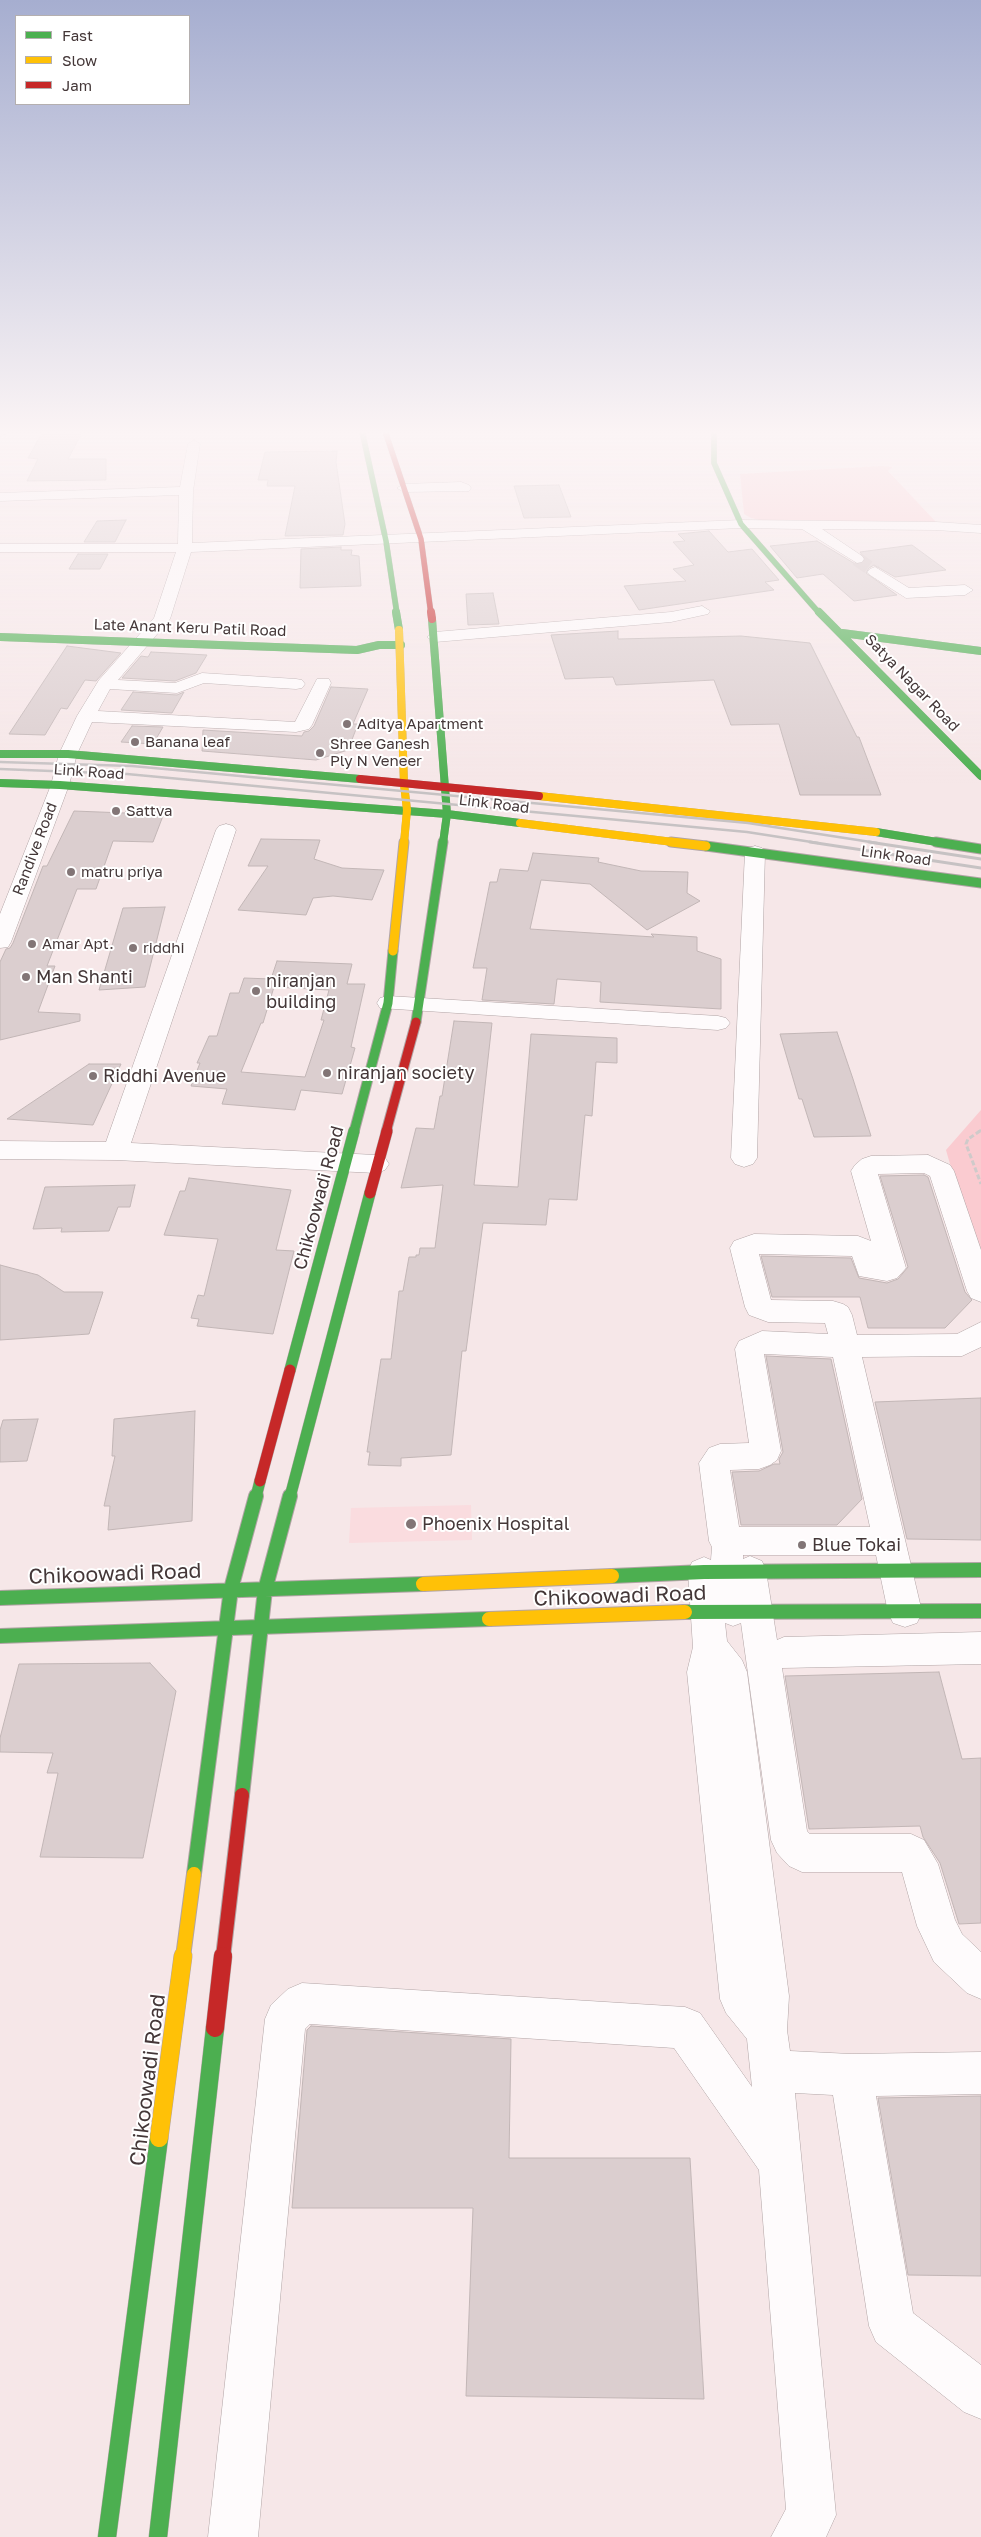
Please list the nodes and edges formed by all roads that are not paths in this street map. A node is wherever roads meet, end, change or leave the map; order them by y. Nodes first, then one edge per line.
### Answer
1 (185, 549) edge
2 (387, 549) edge
3 (423, 549) edge
4 (763, 549) edge
5 (843, 549) edge
6 (857, 559) tunnel mouth
7 (875, 572) tunnel mouth
8 (965, 590) dead end
9 (702, 611) dead end
10 (0, 627) edge
11 (842, 633) junction
12 (147, 635) junction
13 (0, 637) edge
14 (435, 637) junction
15 (379, 645) junction
16 (401, 645) junction
17 (981, 651) edge
18 (323, 683) dead end
19 (296, 684) dead end
20 (94, 702) junction
21 (0, 754) edge
22 (68, 754) junction
23 (428, 762) dead end
24 (444, 763) junction
25 (981, 776) edge
26 (0, 783) edge
27 (404, 784) junction
28 (60, 785) junction
29 (446, 786) junction
30 (407, 810) junction
31 (447, 814) junction
32 (226, 830) dead end
33 (981, 849) edge
34 (754, 852) junction
35 (981, 883) edge
36 (0, 942) edge
37 (388, 1003) junction
38 (420, 1006) junction
39 (718, 1023) dead end
40 (0, 1150) edge
41 (116, 1151) junction
42 (744, 1158) dead end
43 (346, 1163) junction
44 (376, 1164) junction
45 (981, 1291) edge
46 (981, 1332) edge
47 (846, 1346) junction
48 (893, 1555) junction
49 (727, 1564) junction
50 (981, 1570) edge
51 (232, 1589) junction
52 (265, 1590) junction
53 (0, 1598) edge
54 (732, 1611) junction
55 (981, 1611) edge
56 (905, 1612) junction
57 (227, 1627) junction
58 (260, 1628) junction
59 (0, 1636) edge
60 (981, 1648) edge
61 (784, 1653) dead end
62 (981, 1979) edge
63 (772, 2072) junction
64 (981, 2073) edge
65 (850, 2075) junction
66 (780, 2163) junction
67 (981, 2395) edge
68 (107, 2537) edge
69 (158, 2537) edge
70 (233, 2537) edge
71 (796, 2537) edge

1 - 12 street, Randive Road
2 - 16 street, Chikoowadi Road
3 - 14 street
4 - 11 street, Satya Nagar Road
5 - 6 street
7 - 8 street
9 - 14 street
10 - 12 street, Late Anant Keru Patil Road
11 - 17 street, Satya Nagar Road
11 - 25 street, Satya Nagar Road
12 - 13 street, Late Anant Keru Patil Road
12 - 15 street, Late Anant Keru Patil Road
12 - 15 street, Late Anant Keru Patil Road
12 - 20 street, Randive Road
14 - 24 street
15 - 16 street, Late Anant Keru Patil Road
16 - 27 street, Chikoowadi Road
18 - 20 street
19 - 20 street
20 - 22 street, Randive Road
21 - 22 street, Link Road
22 - 27 street, Link Road
22 - 28 street, Randive Road
23 - 24 street
24 - 29 street
26 - 28 street, Link Road
27 - 29 street, Link Road
27 - 30 street, Chikoowadi Road
28 - 30 street, Link Road
28 - 36 street, Randive Road
29 - 31 street
29 - 33 street, Link Road
30 - 31 street, Link Road
30 - 37 street, Chikoowadi Road
31 - 34 street, Link Road
31 - 38 street
32 - 41 street
34 - 35 street, Link Road
34 - 42 street
37 - 38 street
37 - 43 street, Chikoowadi Road
38 - 39 street
38 - 44 street
40 - 41 street
41 - 43 street
43 - 44 street
43 - 51 street, Chikoowadi Road
44 - 52 street
45 - 47 street
46 - 47 street
47 - 48 street
47 - 49 street
48 - 49 street
48 - 50 street
48 - 56 street
49 - 52 street, Chikoowadi Road
49 - 54 street
49 - 54 street
51 - 52 street, Chikoowadi Road
51 - 53 street, Chikoowadi Road
51 - 57 street, Chikoowadi Road
52 - 58 street
54 - 56 street, Chikoowadi Road
54 - 58 street, Chikoowadi Road
54 - 62 street
54 - 63 street
55 - 56 street, Chikoowadi Road
57 - 58 street, Chikoowadi Road
57 - 59 street, Chikoowadi Road
57 - 68 street, Chikoowadi Road
58 - 69 street
60 - 61 street
63 - 65 street
63 - 66 street
64 - 65 street
65 - 67 street
66 - 70 street
66 - 71 street

